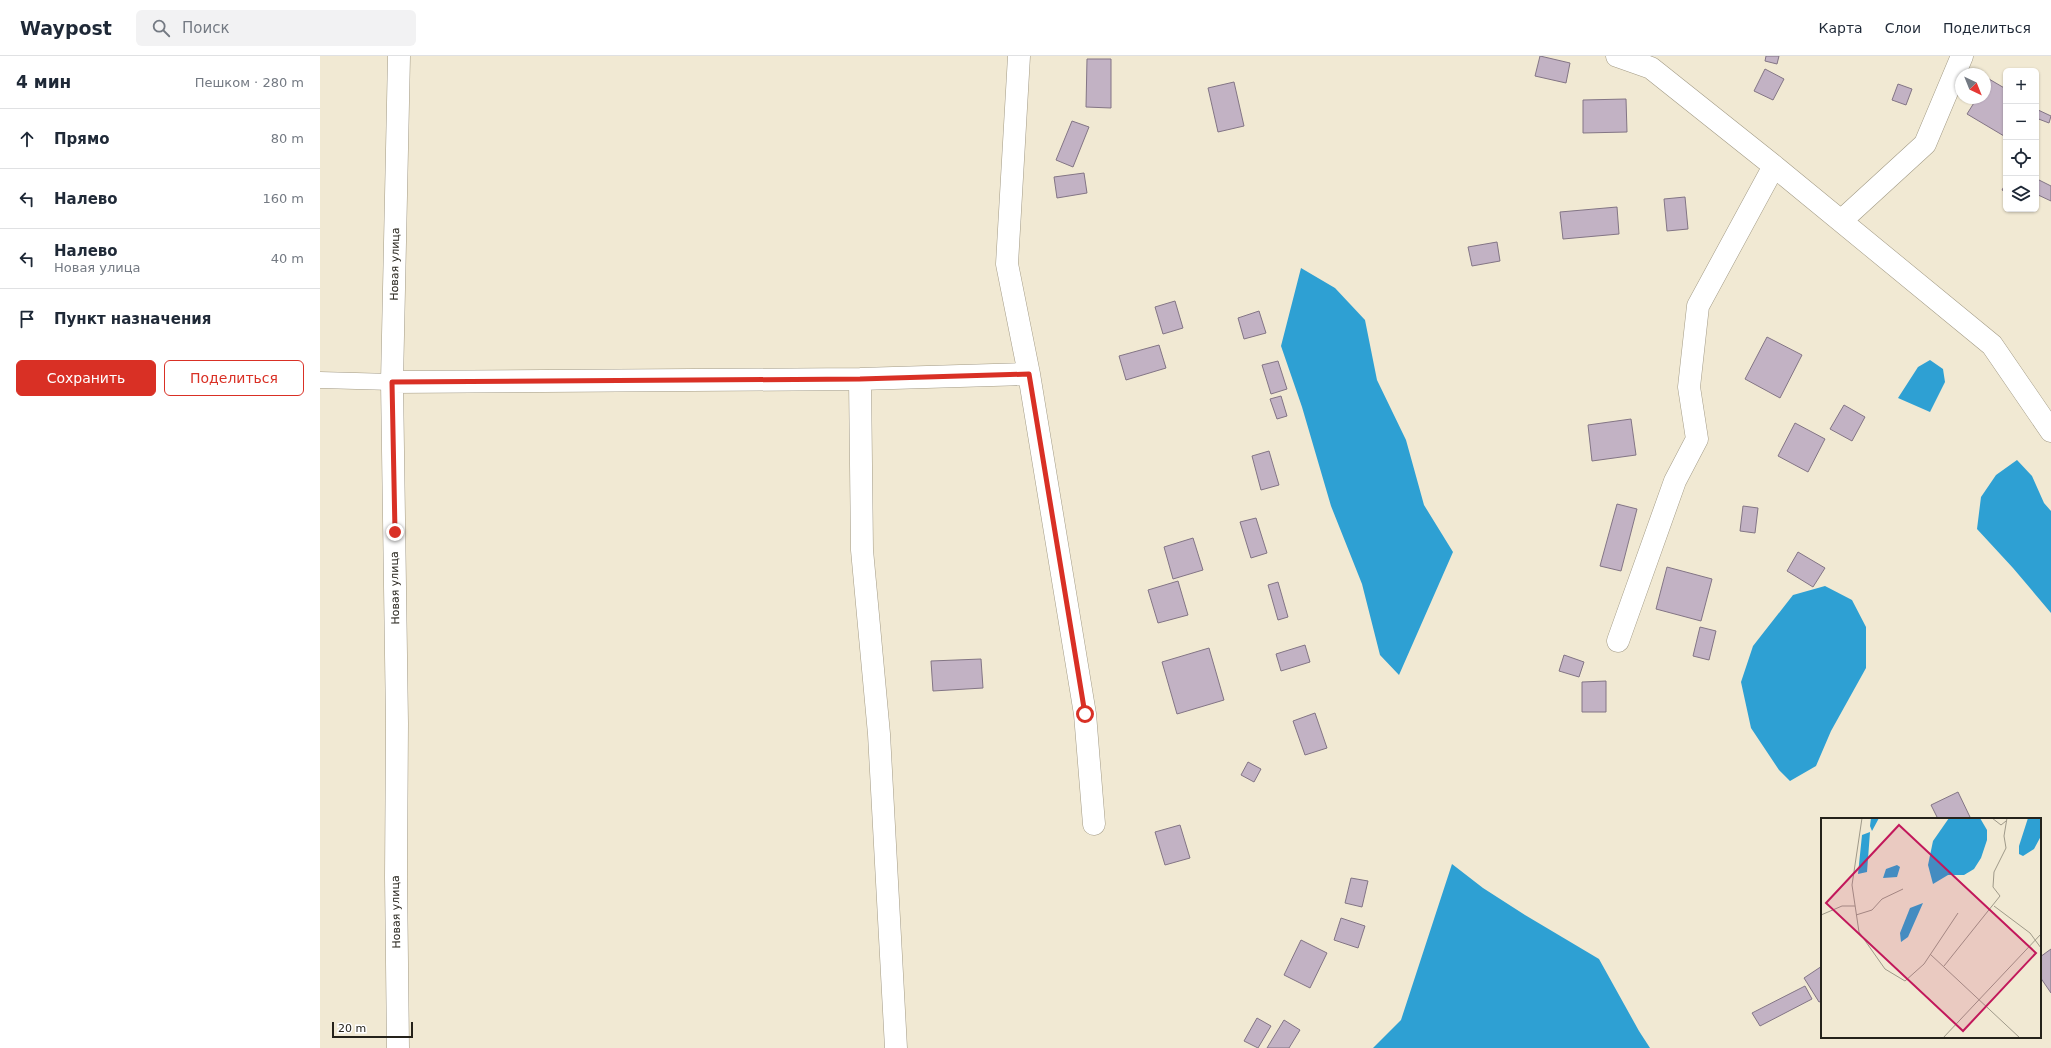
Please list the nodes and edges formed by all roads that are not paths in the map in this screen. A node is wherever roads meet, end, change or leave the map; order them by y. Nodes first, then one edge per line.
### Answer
1 (399, 56) edge
2 (1019, 56) edge
3 (1617, 56) edge
4 (1962, 56) edge
5 (1774, 166) junction
6 (1841, 221) junction
7 (1029, 374) junction
8 (860, 379) junction
9 (320, 380) edge
10 (392, 382) junction
11 (2051, 431) edge
12 (1618, 641) dead end
13 (1094, 824) dead end
14 (398, 1048) edge
15 (896, 1048) edge

1 - 10 street, Новая улица
2 - 7 street
3 - 5 street
4 - 6 street
5 - 6 street
5 - 12 street
6 - 11 street
7 - 8 street
7 - 13 street
8 - 10 street
8 - 15 street
9 - 10 lane
10 - 14 street, Новая улица

